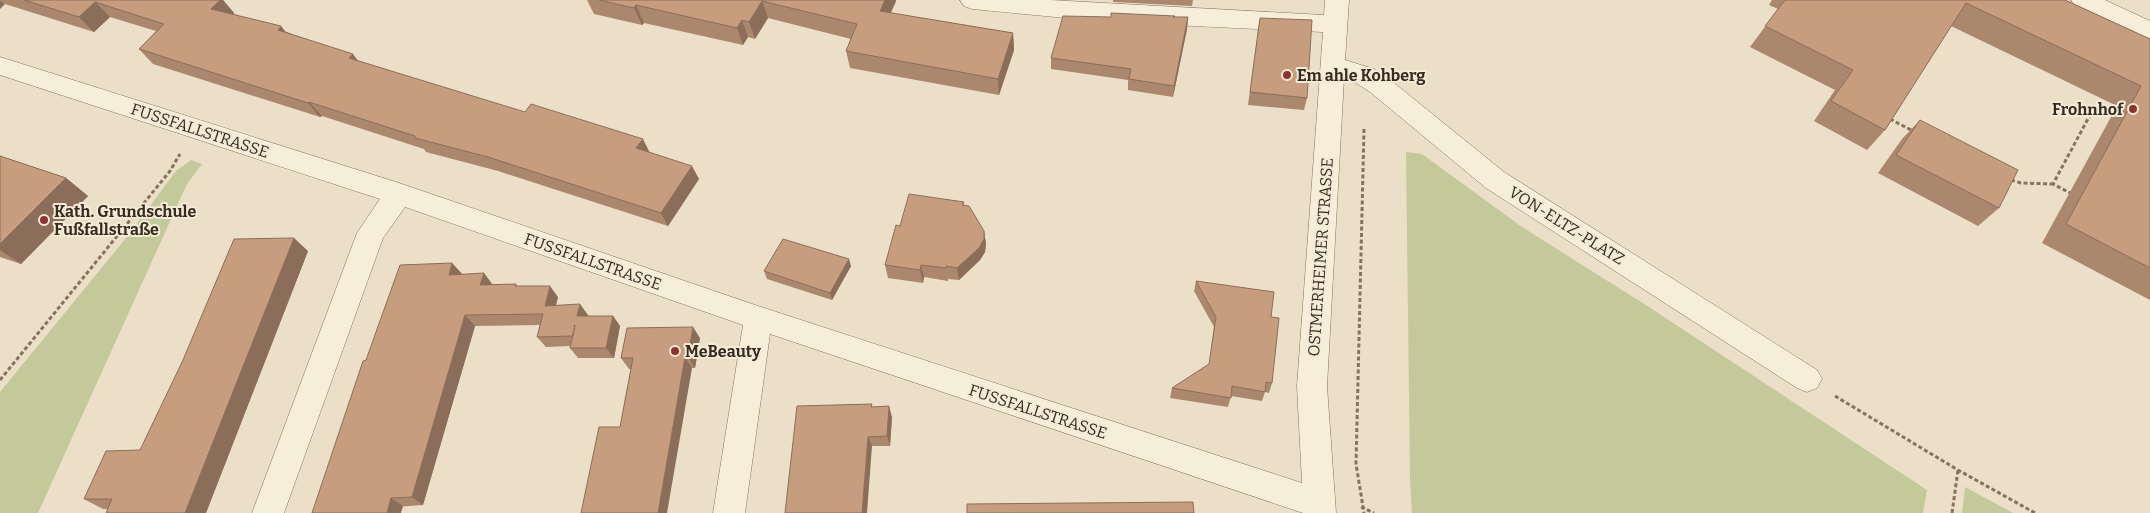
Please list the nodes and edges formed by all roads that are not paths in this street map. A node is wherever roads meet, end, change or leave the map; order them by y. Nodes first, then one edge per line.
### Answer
1 (972, 0) edge
2 (1246, 0) edge
3 (2083, 0) edge
4 (1336, 12) edge
5 (1227, 18) junction
6 (2150, 31) edge
7 (1333, 65) junction
8 (0, 66) edge
9 (399, 194) junction
10 (758, 318) junction
11 (1807, 378) road end
12 (1319, 508) edge
13 (268, 513) edge
14 (730, 513) edge

1 - 5 street
2 - 5 street
3 - 6 street
4 - 5 street
4 - 7 street, OSTMERHEIMER STRASSE
7 - 11 street, VON-ELTZ-PLATZ
7 - 12 street, OSTMERHEIMER STRASSE
8 - 9 street, FUSSFALLSTRASSE
9 - 10 street, FUSSFALLSTRASSE
9 - 13 street
10 - 12 street, FUSSFALLSTRASSE
10 - 14 street

